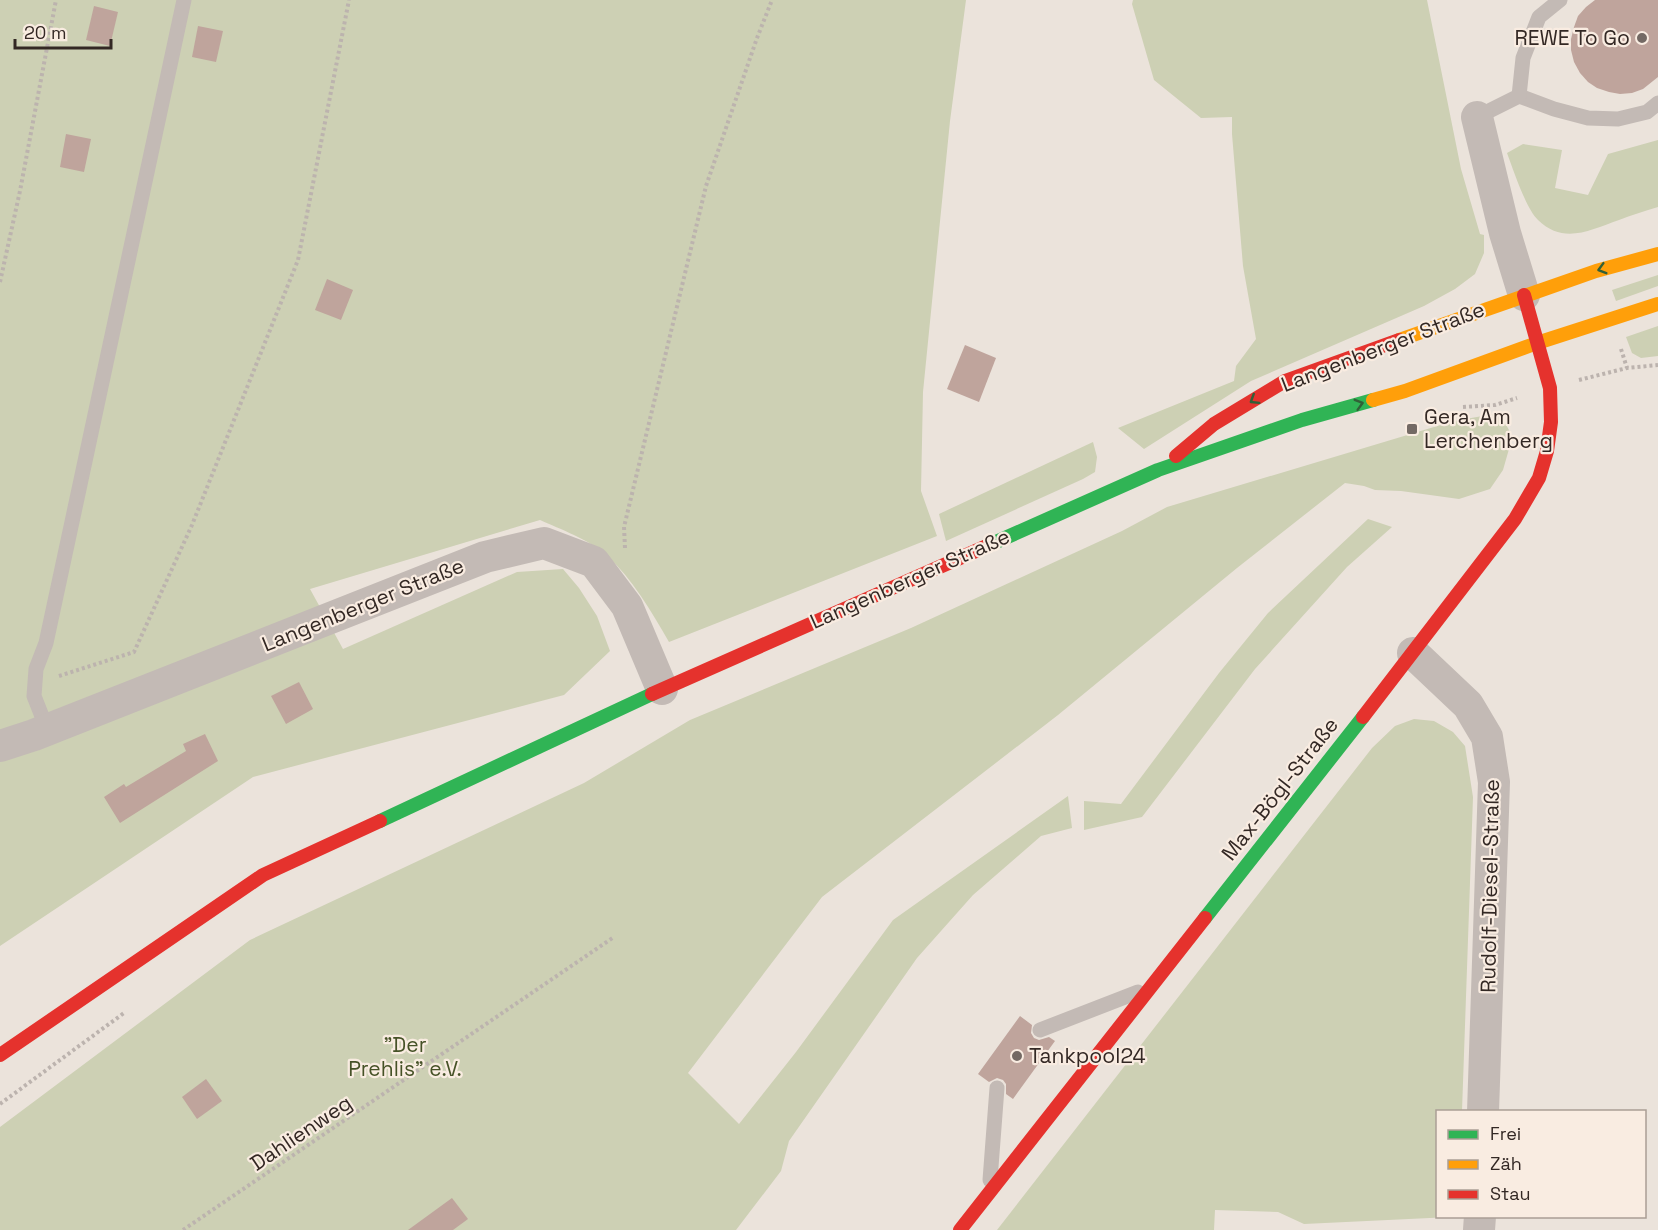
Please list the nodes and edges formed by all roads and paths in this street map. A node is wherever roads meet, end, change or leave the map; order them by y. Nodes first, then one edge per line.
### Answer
1 (56, 0) edge
2 (184, 0) edge
3 (349, 0) edge
4 (772, 0) edge
5 (1560, 0) edge
6 (1519, 96) junction
7 (1658, 103) edge
8 (1477, 117) joint
9 (1658, 254) edge
10 (0, 282) edge
11 (1524, 294) junction
12 (1658, 304) edge
13 (1538, 343) junction
14 (1658, 365) edge
15 (1550, 388) junction
16 (1457, 407) dead end
17 (1158, 470) junction
18 (625, 549) dead end
19 (1413, 653) junction
20 (36, 683) junction
21 (662, 689) junction
22 (47, 729) junction
23 (0, 746) edge
24 (614, 938) dead end
25 (1152, 986) junction
26 (129, 1010) dead end
27 (1040, 1030) dead end
28 (0, 1055) edge
29 (997, 1088) dead end
30 (0, 1104) edge
31 (1483, 1110) edge
32 (990, 1191) junction
33 (183, 1230) edge
34 (960, 1230) edge

1 - 10 path
2 - 20 lane
3 - 20 path
4 - 18 path
5 - 6 lane
6 - 7 lane
6 - 8 lane
8 - 11 street
9 -> 11 main road, Langenberger Straße
11 - 13 main road, Max-Bögl-Straße
11 -> 17 main road, Langenberger Straße
12 - 13 main road, Langenberger Straße
13 - 15 main road, Max-Bögl-Straße
17 -> 13 main road, Langenberger Straße
14 - 15 path
15 - 16 path
15 - 19 main road, Max-Bögl-Straße
17 - 21 main road, Langenberger Straße
19 - 25 main road, Max-Bögl-Straße
19 - 31 street, Rudolf-Diesel-Straße
20 - 22 lane
21 - 22 street, Langenberger Straße
21 - 28 main road, Langenberger Straße
22 - 23 street, Langenberger Straße
24 - 33 path, Dahlienweg
25 - 27 lane
25 - 32 main road, Max-Bögl-Straße
26 - 30 path
29 - 32 lane
32 - 34 main road, Max-Bögl-Straße

